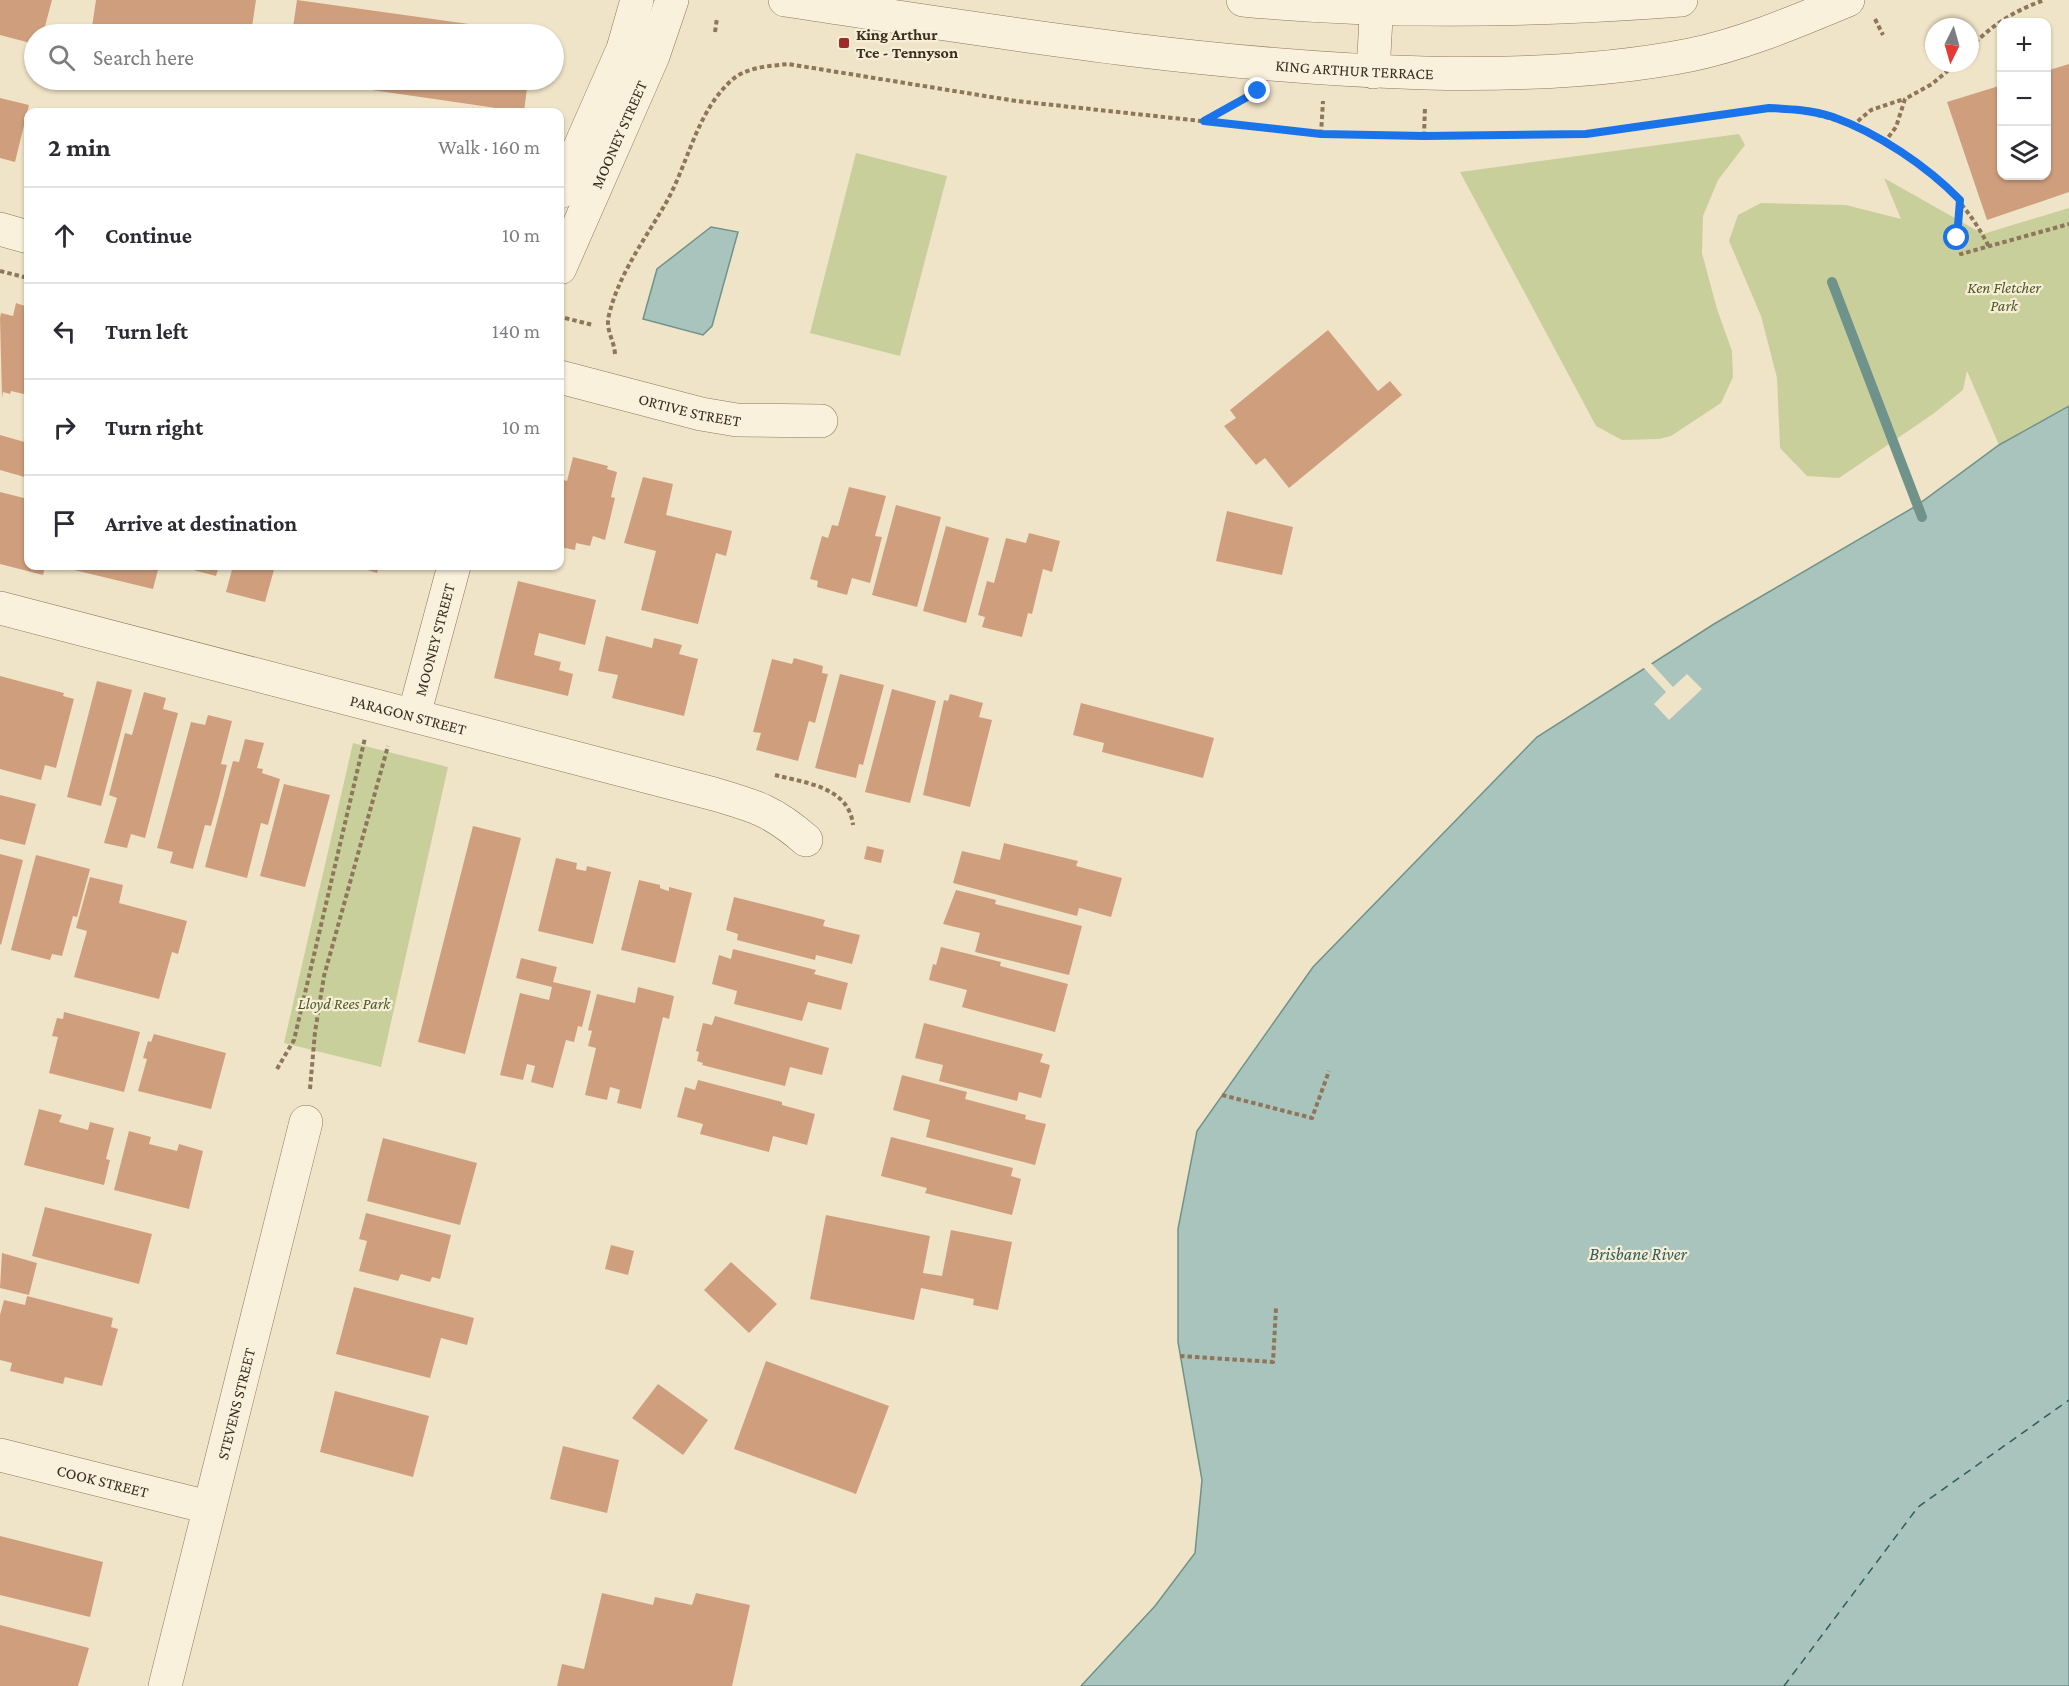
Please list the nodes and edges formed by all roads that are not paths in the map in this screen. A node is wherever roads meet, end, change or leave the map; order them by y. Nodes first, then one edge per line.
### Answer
1 (637, 0) edge
2 (672, 0) edge
3 (784, 0) edge
4 (1243, 0) edge
5 (1681, 0) edge
6 (1848, 0) edge
7 (1377, 4) edge
8 (1373, 72) junction
9 (564, 183) edge
10 (0, 229) edge
11 (24, 236) edge
12 (564, 259) edge
13 (564, 378) edge
14 (821, 421) dead end
15 (453, 570) edge
16 (0, 608) edge
17 (414, 715) junction
18 (806, 840) dead end
19 (306, 1122) dead end
20 (0, 1455) edge
21 (208, 1507) junction
22 (165, 1686) edge

1 - 9 street, MOONEY STREET
2 - 12 street, MOONEY STREET
3 - 8 street, KING ARTHUR TERRACE
4 - 7 street
5 - 7 street
6 - 8 street, KING ARTHUR TERRACE
7 - 8 street
10 - 11 street
13 - 14 street, ORTIVE STREET
15 - 17 street, MOONEY STREET
16 - 17 street, PARAGON STREET
17 - 18 street, PARAGON STREET
19 - 21 street, STEVENS STREET
20 - 21 street, COOK STREET
21 - 22 street, STEVENS STREET

